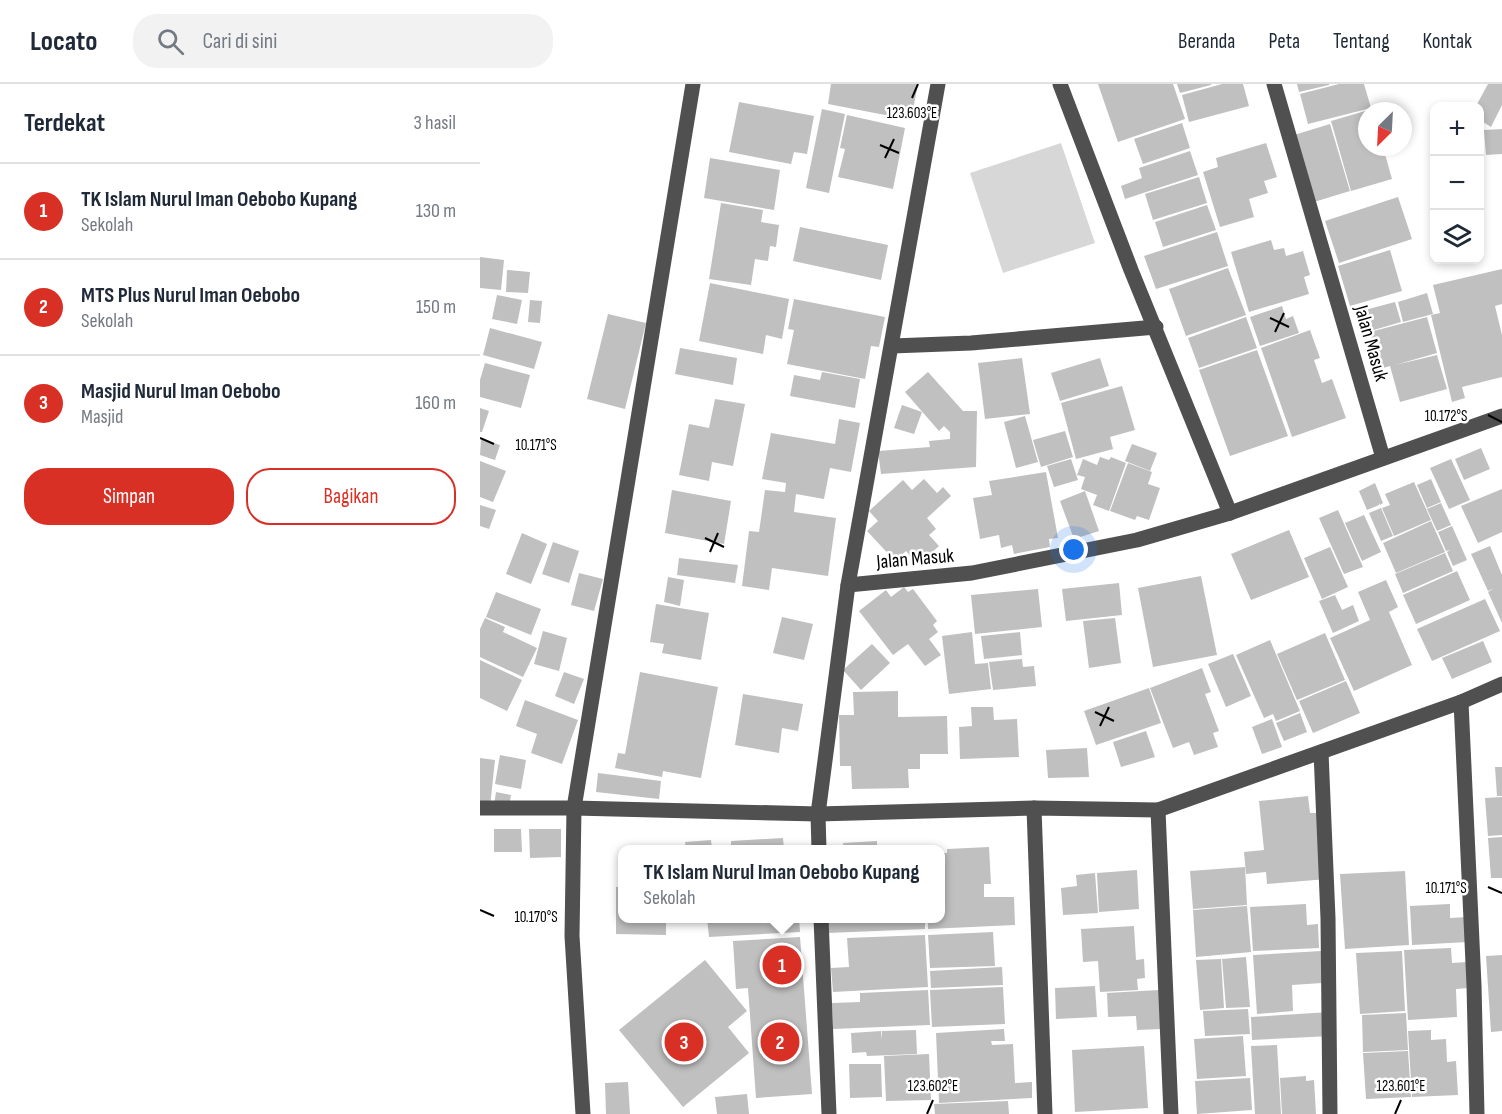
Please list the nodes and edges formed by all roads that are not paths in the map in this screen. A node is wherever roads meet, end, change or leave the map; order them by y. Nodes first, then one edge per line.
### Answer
1 (693, 84) edge
2 (938, 84) edge
3 (1060, 84) edge
4 (1274, 84) edge
5 (1155, 327) junction
6 (892, 346) junction
7 (1502, 416) edge
8 (1383, 458) junction
9 (1230, 513) junction
10 (848, 585) junction
11 (1502, 684) edge
12 (1461, 702) junction
13 (1321, 752) junction
14 (480, 808) edge
15 (574, 808) junction
16 (1034, 808) junction
17 (1158, 810) junction
18 (818, 814) junction
19 (819, 845) edge
20 (821, 923) edge
21 (583, 1114) edge
22 (829, 1114) edge
23 (1045, 1114) edge
24 (1171, 1114) edge
25 (1330, 1114) edge
26 (1477, 1114) edge

1 - 15 street
2 - 6 street
3 - 5 street
4 - 8 street, Jalan Masuk
5 - 6 street
5 - 9 street
6 - 10 street
7 - 8 street
8 - 9 street, Jalan Masuk
9 - 10 street, Jalan Masuk
10 - 18 street
11 - 12 street
12 - 13 street
12 - 26 street
13 - 17 street
13 - 25 street
14 - 15 street
15 - 18 street
15 - 21 street
16 - 17 street
16 - 18 street
16 - 23 street
17 - 24 street
18 - 19 street
20 - 22 street

